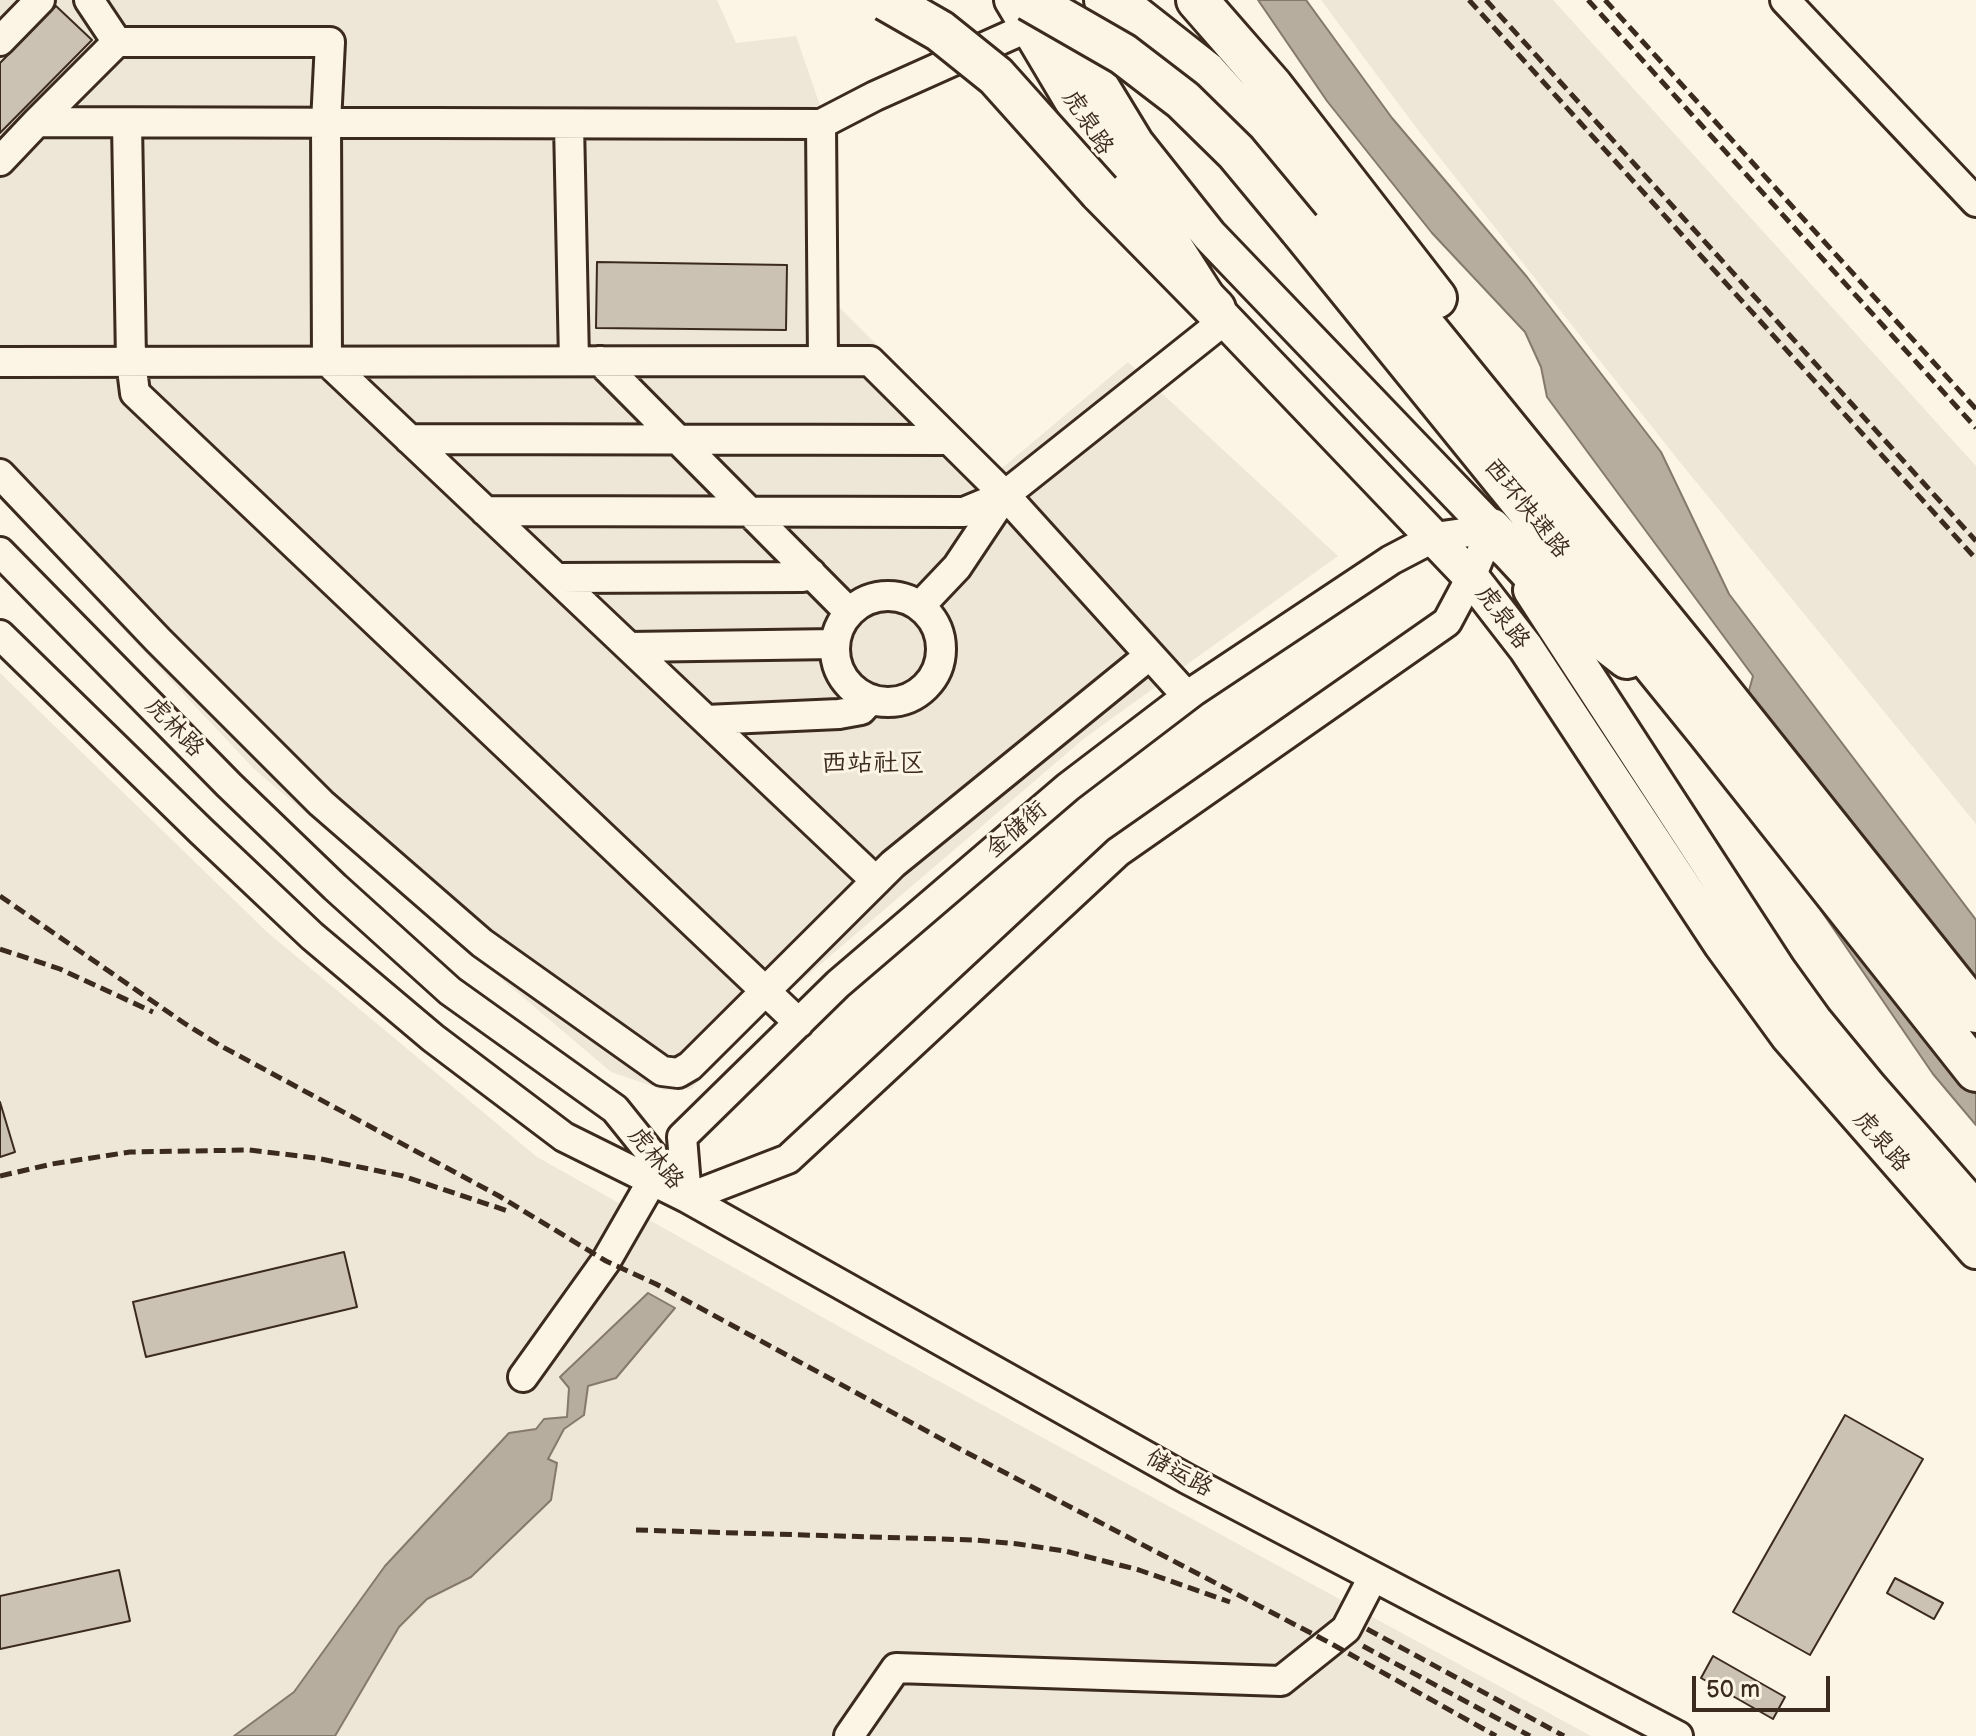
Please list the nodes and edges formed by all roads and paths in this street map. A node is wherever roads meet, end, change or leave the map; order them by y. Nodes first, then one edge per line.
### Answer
1 (40, 0) edge
2 (89, 0) edge
3 (886, 0) edge
4 (1105, 0) edge
5 (1197, 0) edge
6 (1785, 0) edge
7 (1030, 7) edge
8 (0, 41) edge
9 (117, 42) junction
10 (37, 122) junction
11 (127, 123) junction
12 (326, 123) junction
13 (569, 124) junction
14 (821, 124) junction
15 (0, 160) edge
16 (1976, 202) edge
17 (1315, 220) junction
18 (1221, 314) junction
19 (131, 361) junction
20 (327, 361) junction
21 (587, 361) junction
22 (823, 361) junction
23 (0, 362) edge
24 (409, 439) junction
25 (678, 439) junction
26 (949, 440) junction
27 (0, 474) edge
28 (1005, 495) junction
29 (485, 511) junction
30 (749, 511) junction
31 (1491, 529) junction
32 (1435, 537) junction
33 (0, 552) edge
34 (811, 573) junction
35 (1471, 577) junction
36 (557, 578) junction
37 (920, 606) junction
38 (849, 612) junction
39 (0, 635) edge
40 (835, 644) junction
41 (629, 647) junction
42 (1150, 655) junction
43 (1694, 658) junction
44 (1187, 696) junction
45 (871, 699) junction
46 (1706, 711) junction
47 (706, 720) junction
48 (876, 881) junction
49 (764, 990) junction
50 (1976, 1012) edge
51 (799, 1023) junction
52 (1976, 1071) edge
53 (652, 1181) junction
54 (687, 1198) junction
55 (1976, 1209) edge
56 (1976, 1251) edge
57 (523, 1377) dead end
58 (1373, 1577) junction
59 (849, 1736) edge
60 (1678, 1736) edge

1 - 8 street
2 - 9 street
3 - 18 highway, bridge
4 - 17 highway, 西环快速路
5 - 43 highway
6 - 16 street
7 - 14 street
7 - 17 highway, 西环快速路, bridge
7 - 18 main road, 虎泉路
7 - 31 main road, 虎泉路
9 - 10 street
9 - 12 street
10 - 11 street
10 - 15 street
11 - 12 street
11 - 19 street
12 - 13 street
12 - 20 street
13 - 14 street
13 - 21 street
14 - 22 street
17 - 43 highway, 西环快速路
17 - 46 highway, 西环快速路
18 - 28 street
18 - 32 main road, 虎泉路
19 - 20 street
19 - 23 street
19 - 49 street
20 - 21 street
20 - 24 street
21 - 22 street
21 - 25 street
22 - 26 street
24 - 25 street
24 - 29 street
25 - 26 street
25 - 30 street
26 - 28 street
27 - 49 street
28 - 30 street
28 - 37 street
28 - 42 street
29 - 30 street
29 - 36 street
30 - 34 street
31 - 32 street, 金储街
31 - 35 street
31 - 46 highway
31 - 55 main road, 虎泉路
32 - 35 main road, 虎泉路
32 - 44 street, 金储街
33 - 54 street, 虎林路
34 - 36 street
34 - 38 street
35 - 54 street
35 - 56 main road, 虎泉路
36 - 41 street
37 - 38 street
37 - 45 street
38 - 40 street
39 - 53 street, 虎林路
40 - 41 street
40 - 45 street
41 - 47 street
42 - 44 street
42 - 48 street
43 - 46 highway, 西环快速路
44 - 51 street, 金储街
45 - 47 street
46 - 50 highway, 西环快速路
46 - 52 highway, 西环快速路
47 - 48 street
48 - 49 street
49 - 51 street
51 - 54 street, 金储街
53 - 54 street, 虎林路
53 - 57 street
54 - 58 street, 储运路
58 - 59 street
58 - 60 street, 储运路

